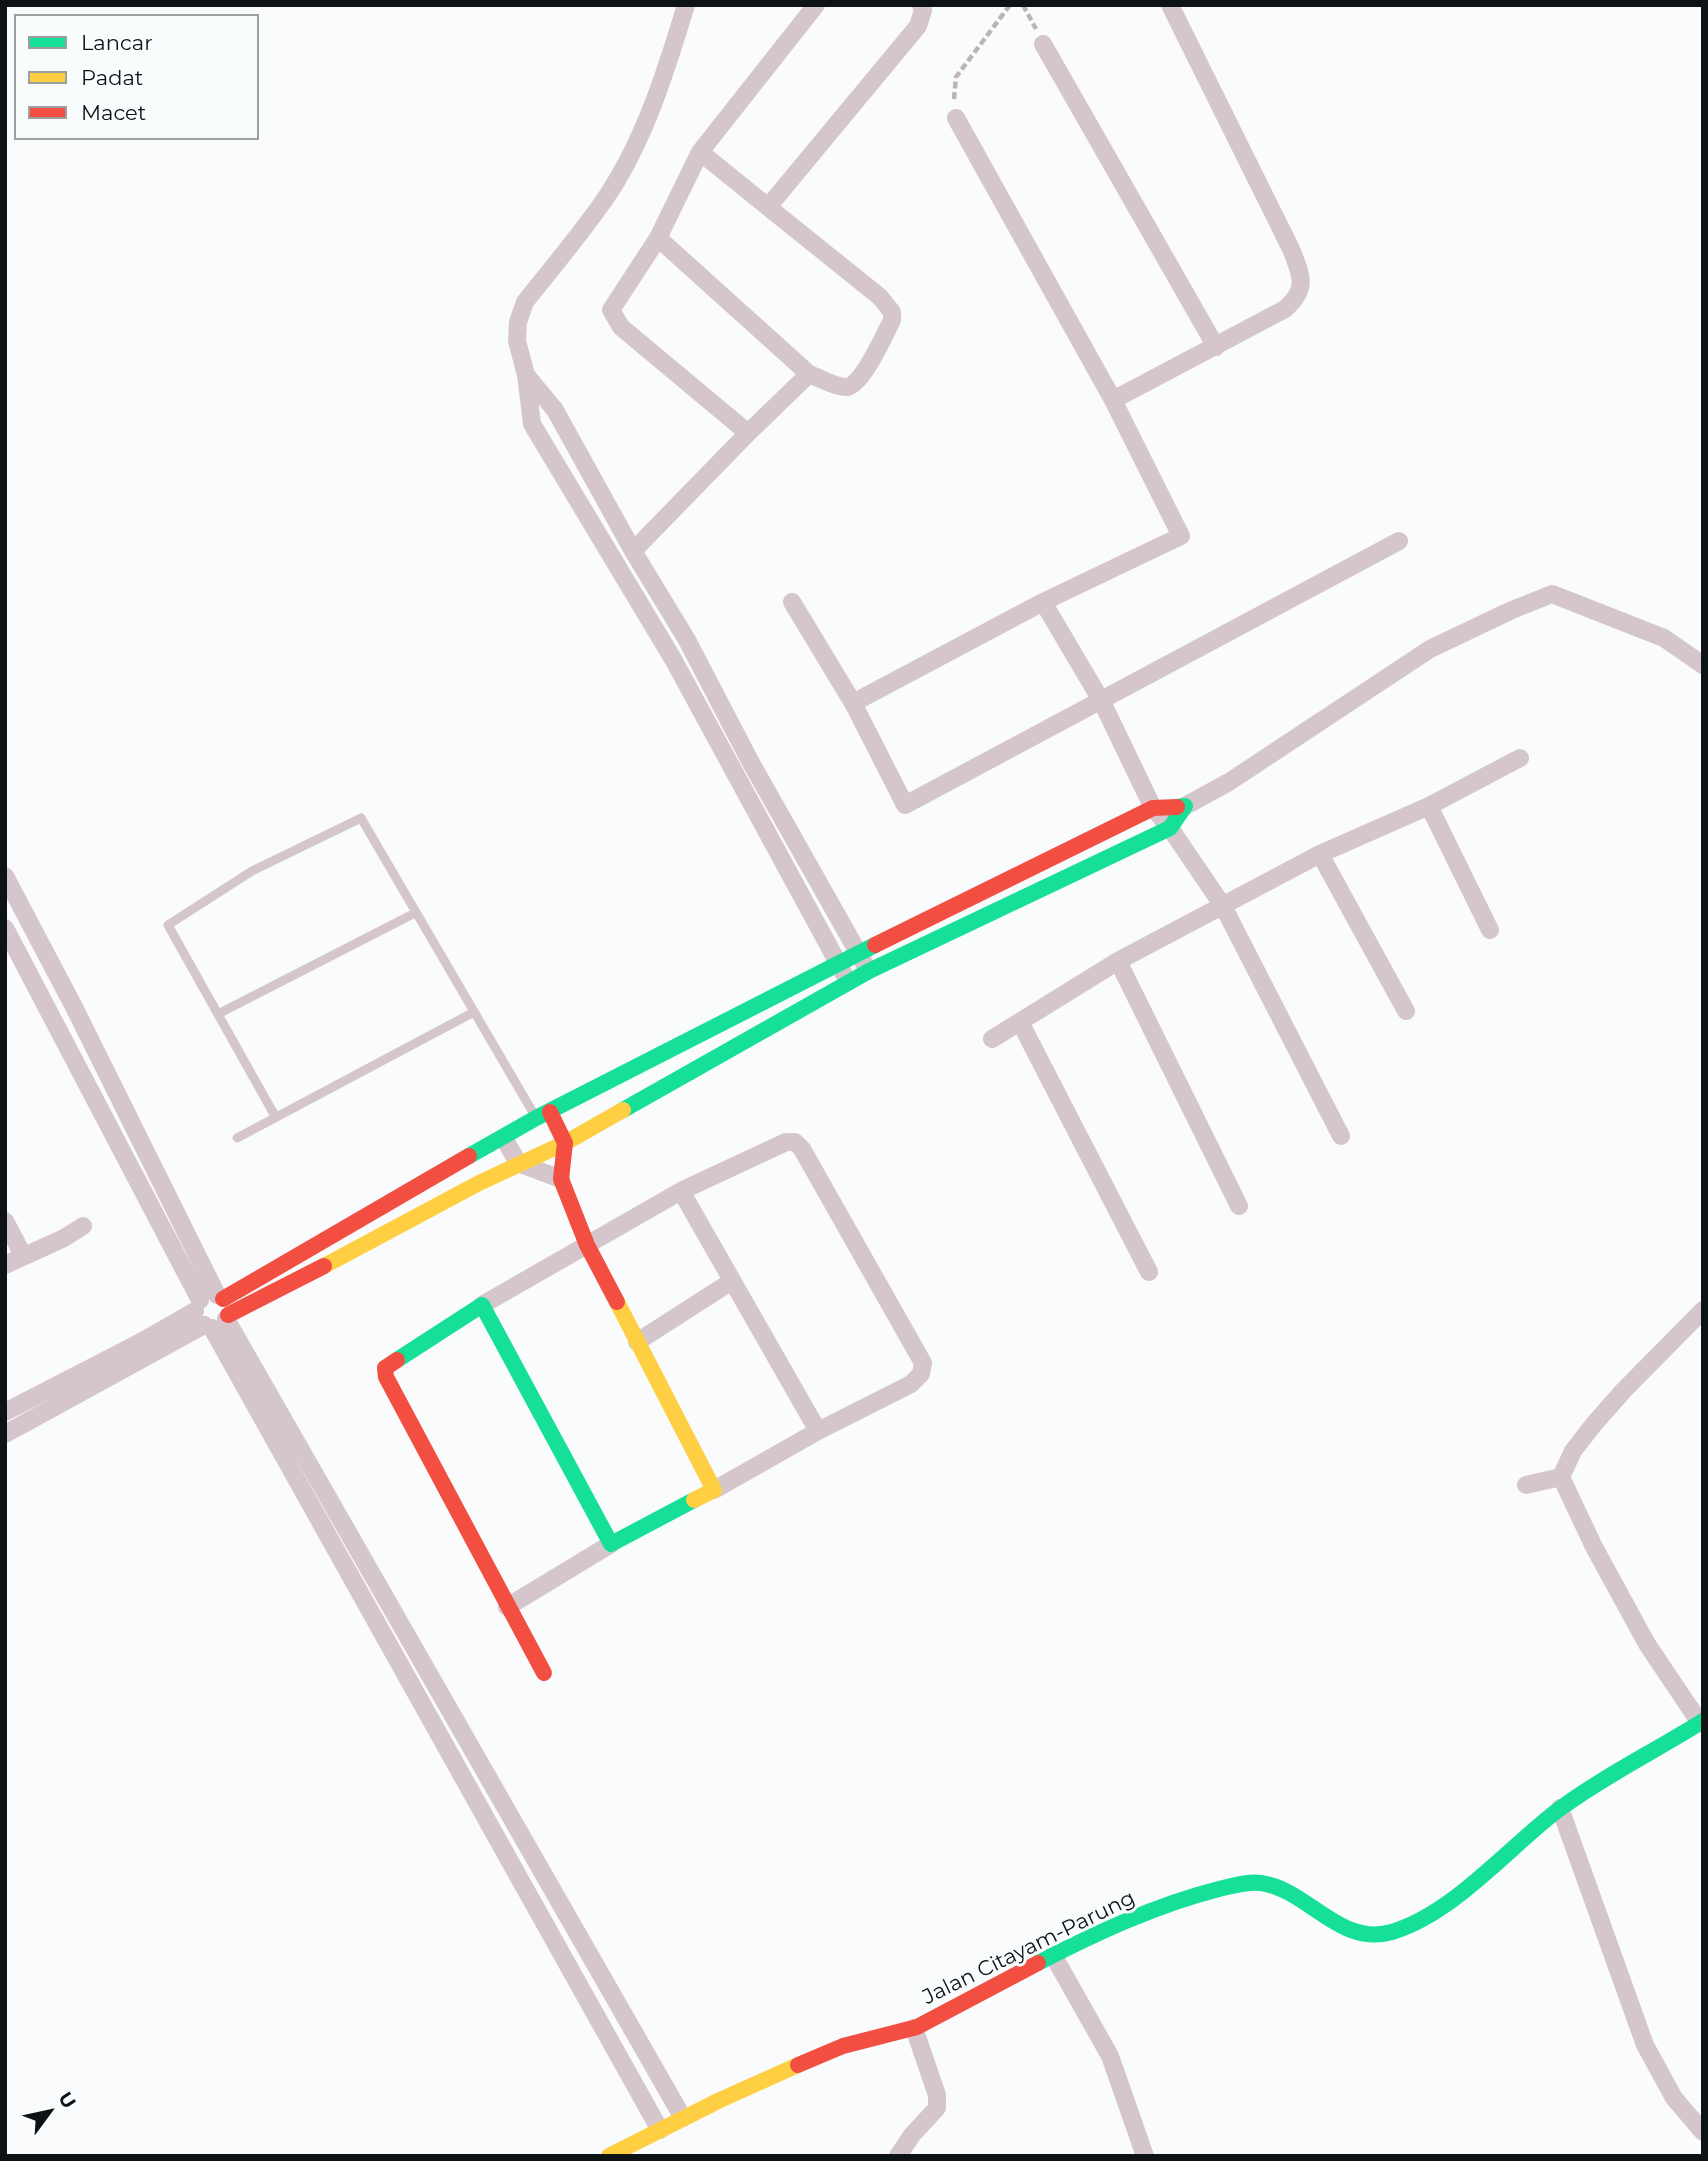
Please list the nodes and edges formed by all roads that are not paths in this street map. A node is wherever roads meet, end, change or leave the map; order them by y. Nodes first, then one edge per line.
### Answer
1 (686, 5) edge
2 (816, 5) edge
3 (921, 5) edge
4 (1170, 5) edge
5 (1043, 44) road end
6 (957, 118) dead end
7 (699, 152) junction
8 (768, 207) junction
9 (658, 238) junction
10 (1216, 347) junction
11 (810, 374) junction
12 (526, 375) junction
13 (1113, 400) junction
14 (748, 433) junction
15 (1399, 541) dead end
16 (633, 551) junction
17 (792, 602) dead end
18 (1042, 602) junction
19 (1703, 665) edge
20 (1102, 702) junction
21 (853, 703) junction
22 (1520, 758) dead end
23 (1185, 806) junction
24 (1429, 806) junction
25 (1153, 808) junction
26 (1170, 828) junction
27 (1320, 854) junction
28 (5, 877) edge
29 (1223, 906) junction
30 (415, 913) junction
31 (5, 928) edge
32 (1490, 930) dead end
33 (858, 954) junction
34 (1118, 961) junction
35 (839, 963) junction
36 (869, 971) junction
37 (848, 983) junction
38 (1406, 1011) dead end
39 (474, 1012) junction
40 (218, 1014) junction
41 (1020, 1022) junction
42 (992, 1039) dead end
43 (543, 1115) junction
44 (275, 1116) junction
45 (1341, 1136) dead end
46 (237, 1138) dead end
47 (504, 1139) junction
48 (565, 1143) junction
49 (518, 1163) junction
50 (561, 1179) junction
51 (681, 1191) junction
52 (1239, 1206) dead end
53 (5, 1221) edge
54 (83, 1226) dead end
55 (587, 1244) junction
56 (23, 1255) junction
57 (5, 1265) edge
58 (1149, 1272) dead end
59 (732, 1281) junction
60 (482, 1305) junction
61 (1703, 1310) edge
62 (213, 1312) junction
63 (637, 1342) junction
64 (5, 1412) edge
65 (818, 1431) junction
66 (5, 1434) edge
67 (1562, 1477) junction
68 (1526, 1485) dead end
69 (713, 1490) junction
70 (611, 1544) junction
71 (508, 1607) junction
72 (544, 1673) dead end
73 (1702, 1722) edge
74 (1560, 1808) junction
75 (1053, 1955) junction
76 (914, 2028) junction
77 (683, 2118) junction
78 (660, 2130) junction
79 (1703, 2132) edge
80 (609, 2156) edge
81 (898, 2156) edge
82 (1144, 2156) edge

1 - 12 street
2 - 7 street
3 - 8 street
4 - 10 street
5 - 10 street
6 - 13 street
7 - 8 street
7 - 9 street
8 - 11 street
9 - 11 street
9 - 14 street
10 - 13 street
11 - 14 street
12 - 16 street
12 - 35 street
13 - 18 street
14 - 16 street
15 - 20 street
16 - 33 street
17 - 21 street
18 - 20 street
18 - 21 street
19 - 23 street
20 - 21 street
20 - 25 street
22 - 24 street
23 - 25 street
23 - 26 street
24 - 27 street
24 - 32 street
25 - 26 street
25 - 33 street
26 - 29 street
26 - 36 street
27 - 29 street
27 - 38 street
28 - 62 street
29 - 34 street
29 - 45 street
30 - 39 lane
30 - 40 lane
30 - 40 lane
31 - 62 street
33 - 35 street
33 - 36 street
34 - 41 street
34 - 52 street
35 - 37 street
35 - 43 street
36 - 37 street
37 - 48 street
39 - 43 lane
39 - 44 lane
40 - 44 lane
41 - 42 street
41 - 58 street
43 - 47 street
43 - 48 street
44 - 46 lane
47 - 49 street
47 - 62 street
48 - 49 street
48 - 50 street
49 - 50 street
49 - 62 street
50 - 55 street
51 - 55 street
51 - 59 street
51 - 65 street
53 - 56 street
54 - 56 street
55 - 60 street
55 - 63 street
56 - 57 street
59 - 63 street
59 - 65 street
60 - 70 street
60 - 71 street
61 - 67 street
62 - 64 street
62 - 66 street
62 - 77 street
62 - 78 street
63 - 69 street
65 - 69 street
67 - 68 street
67 - 73 street
69 - 70 street
70 - 71 street
71 - 72 street
73 - 74 street, Jalan Citayam-Parung
74 - 75 street, Jalan Citayam-Parung
74 - 79 street
75 - 76 street, Jalan Citayam-Parung
75 - 82 street
76 - 77 street, Jalan Citayam-Parung
76 - 81 street
77 - 78 street, Jalan Citayam-Parung
78 - 80 street, Jalan Citayam-Parung

